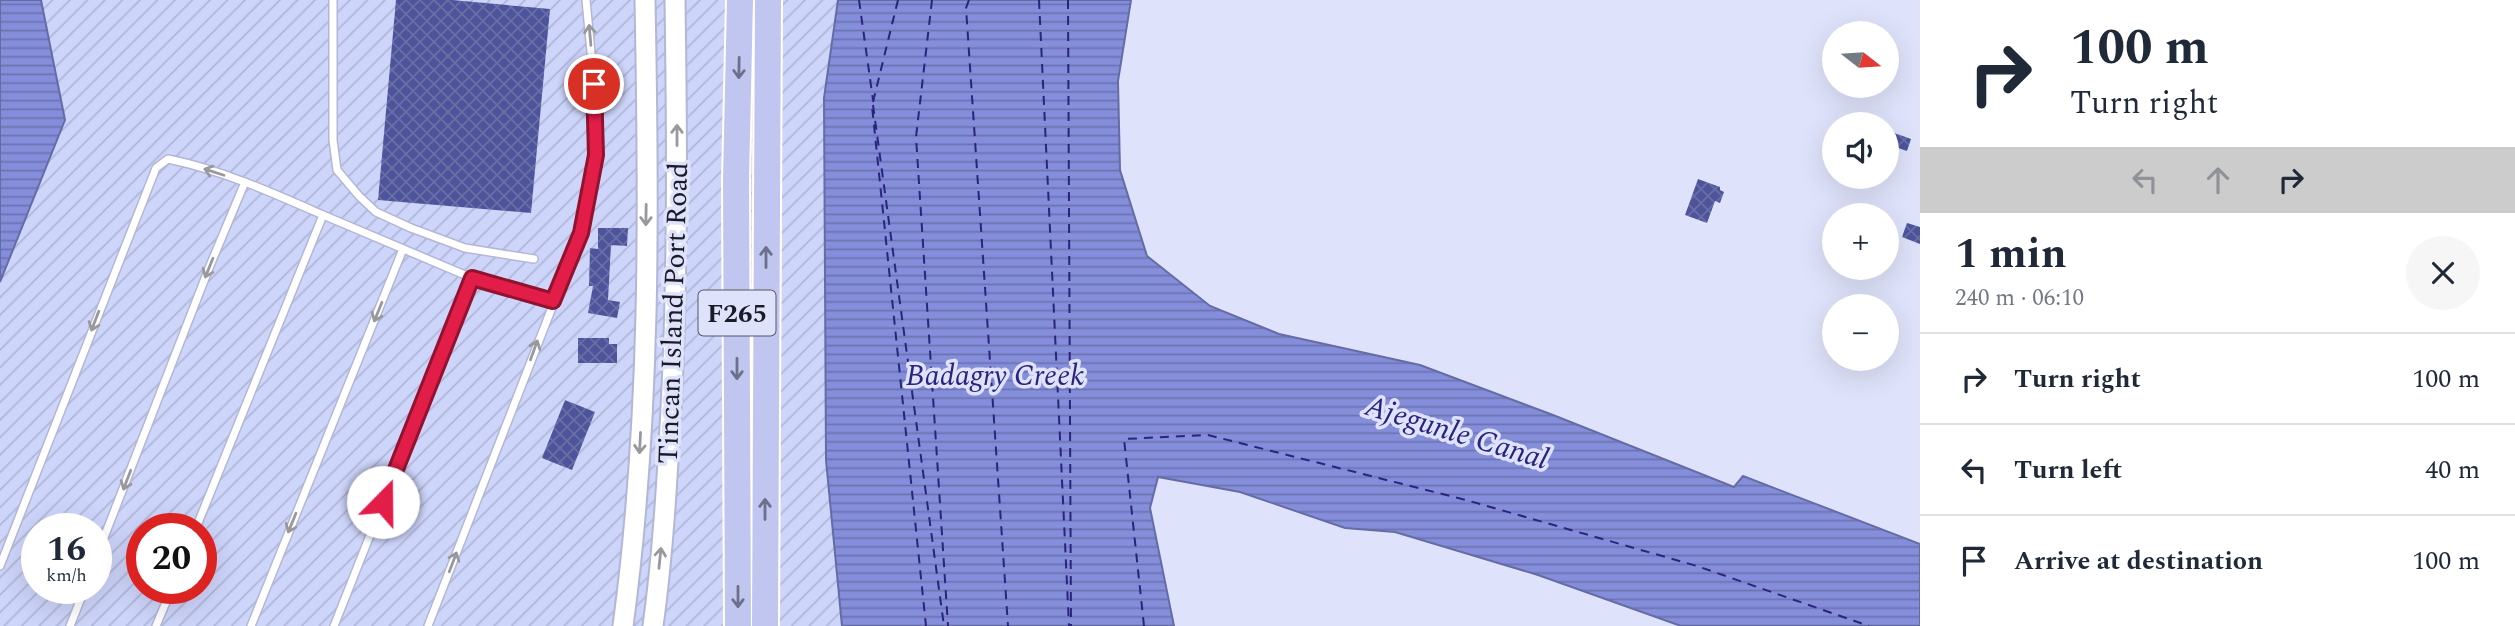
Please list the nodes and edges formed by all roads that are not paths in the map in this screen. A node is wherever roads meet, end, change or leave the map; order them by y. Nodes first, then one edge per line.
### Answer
1 (333, 0) edge
2 (586, 0) edge
3 (645, 0) edge
4 (675, 0) edge
5 (740, 0) edge
6 (768, 0) edge
7 (245, 182) junction
8 (323, 215) junction
9 (403, 249) junction
10 (534, 258) dead end
11 (472, 278) junction
12 (553, 301) junction
13 (202, 513) edge
14 (112, 517) edge
15 (0, 566) edge
16 (79, 604) edge
17 (165, 604) edge
18 (70, 626) edge
19 (156, 626) edge
20 (251, 626) edge
21 (334, 626) edge
22 (428, 626) edge
23 (623, 626) edge
24 (653, 626) edge
25 (738, 626) edge
26 (765, 626) edge

1 - 10 lane
12 -> 2 lane
3 -> 23 street, Tincan Island Port Road
24 -> 4 street, Tincan Island Port Road
5 -> 25 highway, F265
26 -> 6 highway, F265
7 - 8 lane
7 -> 14 lane
7 -> 15 lane
8 - 9 lane
8 - 13 lane
9 - 11 lane
9 -> 20 lane
11 - 12 lane
11 - 21 lane
22 -> 12 lane
16 - 18 lane
17 - 19 lane

